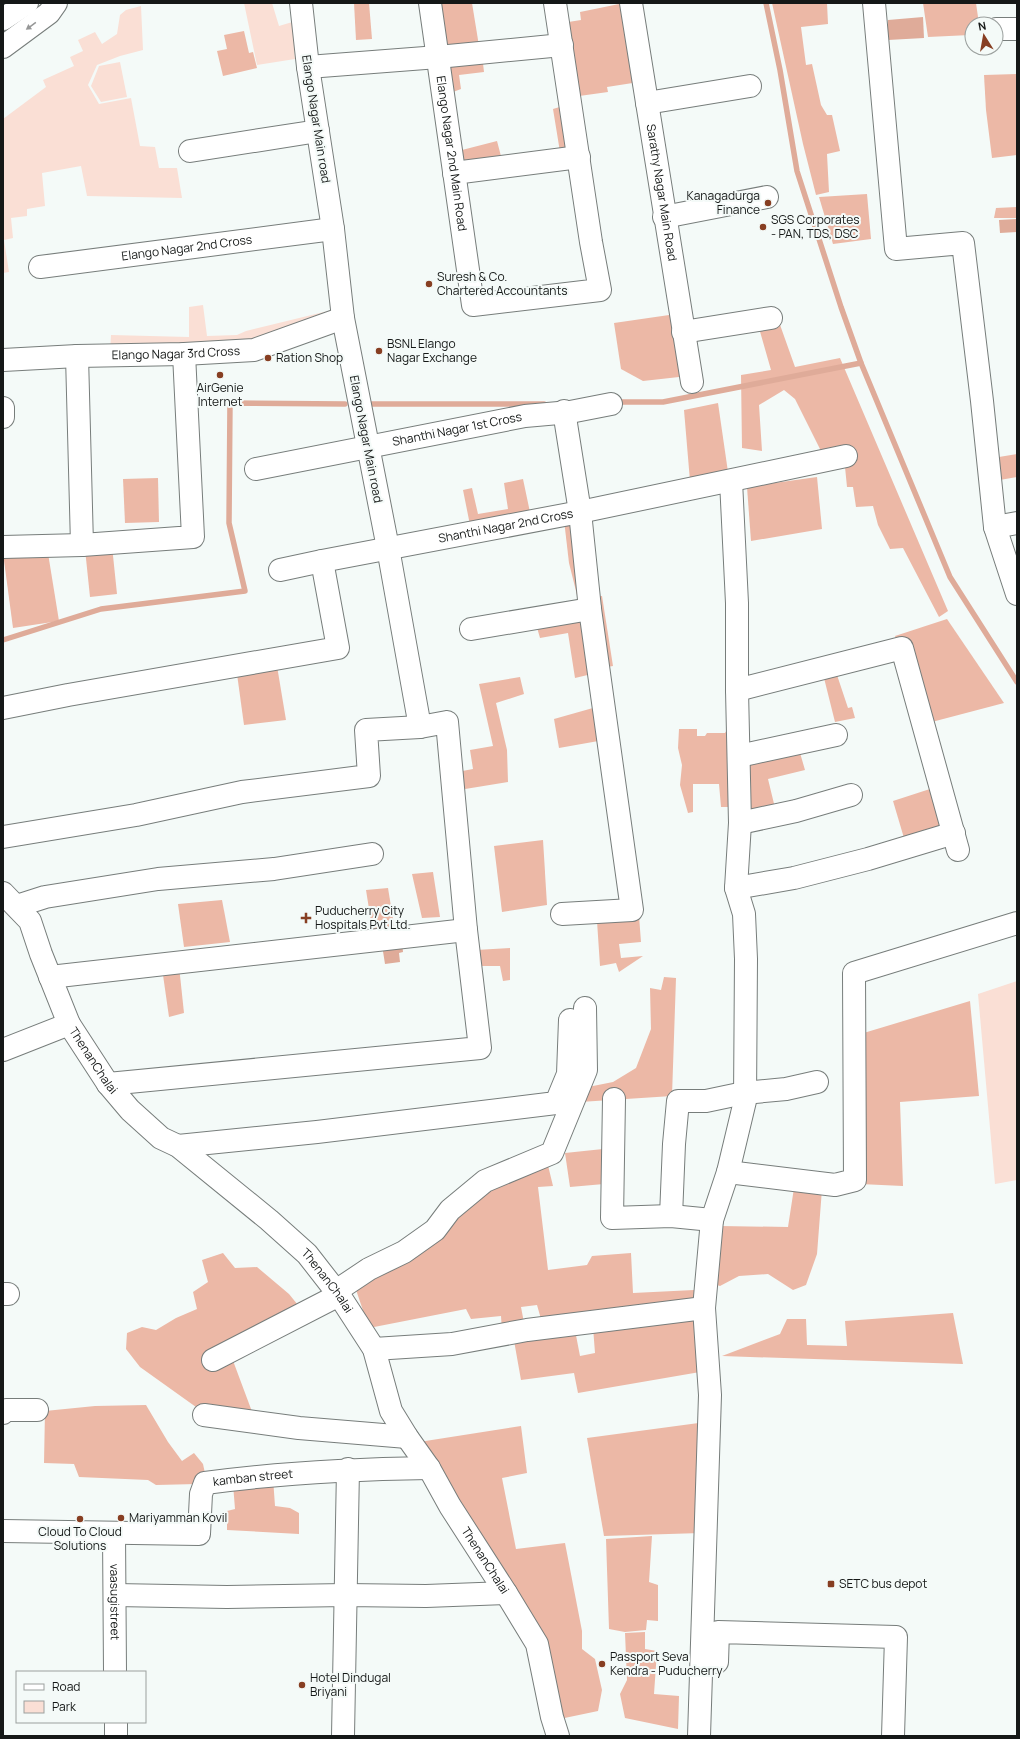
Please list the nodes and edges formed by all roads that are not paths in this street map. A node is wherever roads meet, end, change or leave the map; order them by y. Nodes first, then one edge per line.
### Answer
1 (27, 3) edge
2 (56, 3) edge
3 (301, 3) edge
4 (430, 3) edge
5 (555, 3) edge
6 (631, 3) edge
7 (874, 3) edge
8 (3, 19) edge
9 (1017, 28) edge
10 (1004, 29) edge
11 (562, 45) junction
12 (3, 47) edge
13 (438, 57) junction
14 (308, 67) junction
15 (750, 86) dead end
16 (647, 103) junction
17 (318, 131) junction
18 (190, 151) dead end
19 (579, 157) junction
20 (454, 173) junction
21 (767, 197) dead end
22 (664, 217) junction
23 (333, 229) junction
24 (40, 268) dead end
25 (343, 318) junction
26 (771, 318) dead end
27 (683, 332) junction
28 (184, 354) junction
29 (76, 356) junction
30 (3, 360) edge
31 (692, 382) dead end
32 (611, 404) dead end
33 (3, 408) edge
34 (564, 411) junction
35 (3, 417) edge
36 (368, 447) junction
37 (846, 456) dead end
38 (256, 469) dead end
39 (731, 481) junction
40 (580, 512) junction
41 (1017, 523) edge
42 (995, 527) junction
43 (82, 545) junction
44 (3, 547) edge
45 (388, 548) junction
46 (322, 561) junction
47 (280, 570) dead end
48 (1017, 594) edge
49 (590, 609) junction
50 (471, 628) dead end
51 (737, 690) junction
52 (3, 708) edge
53 (420, 727) junction
54 (836, 735) dead end
55 (739, 756) junction
56 (852, 795) dead end
57 (740, 823) junction
58 (3, 837) edge
59 (372, 854) dead end
60 (736, 888) junction
61 (10, 900) edge
62 (562, 914) dead end
63 (1017, 923) edge
64 (466, 930) junction
65 (50, 977) junction
66 (69, 1024) junction
67 (3, 1050) edge
68 (817, 1082) dead end
69 (108, 1084) junction
70 (744, 1093) junction
71 (614, 1099) dead end
72 (178, 1146) junction
73 (728, 1172) junction
74 (671, 1216) junction
75 (712, 1220) junction
76 (337, 1293) junction
77 (704, 1308) junction
78 (374, 1349) junction
79 (213, 1360) dead end
80 (37, 1410) dead end
81 (3, 1413) edge
82 (204, 1415) dead end
83 (407, 1437) junction
84 (429, 1468) junction
85 (348, 1469) junction
86 (3, 1531) edge
87 (114, 1533) junction
88 (506, 1594) junction
89 (115, 1595) junction
90 (345, 1595) junction
91 (115, 1671) edge
92 (116, 1723) edge
93 (116, 1736) edge
94 (343, 1736) edge
95 (558, 1736) edge
96 (699, 1736) edge
97 (714, 1736) edge
98 (893, 1736) edge

1 - 8 street
2 -> 12 street
3 - 14 street, Elango Nagar Main road
4 - 13 street, Elango Nagar 2nd Main Road
5 - 11 street
6 - 16 street, Sarathy Nagar Main Road
7 - 42 street
9 - 10 street
11 - 13 street
11 - 19 street
13 - 14 street
13 - 20 street, Elango Nagar 2nd Main Road
14 - 17 street, Elango Nagar Main road
15 - 16 street
16 - 22 street, Sarathy Nagar Main Road
17 - 18 street
17 - 23 street, Elango Nagar Main road
19 - 20 street
19 - 20 street, Elango Nagar 2nd Main Road
21 - 22 street
22 - 27 street, Sarathy Nagar Main Road
23 - 24 street, Elango Nagar 2nd Cross
23 - 25 street, Elango Nagar Main road
25 - 28 street, Elango Nagar 3rd Cross
25 - 36 street, Elango Nagar Main road
26 - 27 street
27 - 31 street, Sarathy Nagar Main Road
28 - 29 street, Elango Nagar 3rd Cross
28 - 43 street
29 - 30 street, Elango Nagar 3rd Cross
29 - 43 street
32 - 34 street, Shanthi Nagar 1st Cross
33 - 35 street
34 - 36 street, Shanthi Nagar 1st Cross
34 - 40 street
36 - 38 street, Shanthi Nagar 1st Cross
36 - 45 street, Elango Nagar Main road
37 - 39 street, Shanthi Nagar 2nd Cross
39 - 40 street, Shanthi Nagar 2nd Cross
39 - 51 street
40 - 45 street, Shanthi Nagar 2nd Cross
40 - 49 street
41 - 42 street
42 - 48 street
43 - 44 street
45 - 46 street, Shanthi Nagar 2nd Cross
45 - 53 street, Elango Nagar Main road
46 - 47 street, Shanthi Nagar 2nd Cross
46 - 52 street
49 - 50 street
49 - 62 street
51 - 55 street
51 - 60 street
53 - 58 street
53 - 64 street
54 - 55 street
55 - 57 street
56 - 57 street
57 - 60 street
59 - 61 street
60 - 70 street
61 - 65 street, ThenanChalai
63 - 73 street
64 - 65 street
64 - 69 street
65 - 66 street, ThenanChalai
66 - 67 street
66 - 69 street, ThenanChalai
68 - 70 street
69 - 72 street, ThenanChalai
70 - 73 street
70 - 74 street
71 - 74 street
72 - 76 street, ThenanChalai
72 - 76 street
73 - 75 street
74 - 75 street
75 - 77 street
76 - 78 street, ThenanChalai
76 - 79 street
77 - 78 street
77 - 96 street
78 - 83 street, ThenanChalai
80 - 81 street
82 - 83 street
83 - 84 street, ThenanChalai
84 - 85 street, kamban street
84 - 88 street, ThenanChalai
85 - 87 street, kamban street
85 - 90 street
86 - 87 street, kamban street
87 - 89 street, vaasugistreet
88 - 90 street
88 - 95 street, ThenanChalai
89 - 90 street
89 - 91 street, vaasugistreet
90 - 94 street
92 - 93 street
97 - 98 street

